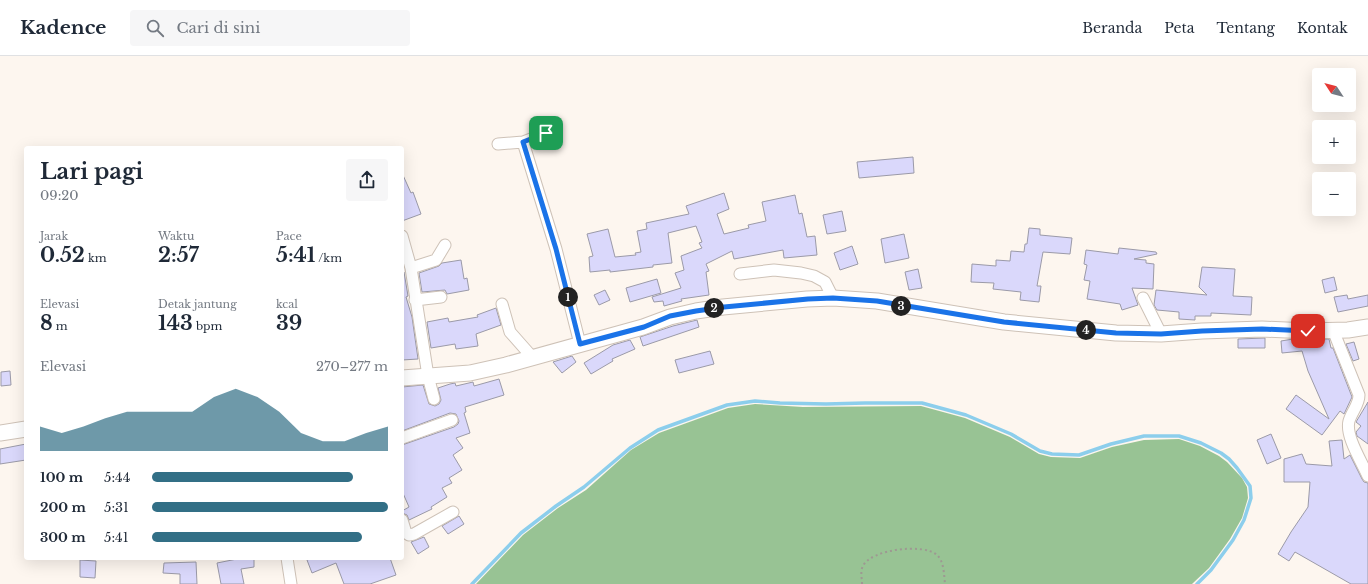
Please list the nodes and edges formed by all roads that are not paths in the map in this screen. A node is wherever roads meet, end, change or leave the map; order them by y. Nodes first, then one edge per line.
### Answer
1 (546, 133) dead end
2 (523, 142) junction
3 (498, 144) dead end
4 (404, 243) edge
5 (445, 244) dead end
6 (411, 268) junction
7 (740, 274) dead end
8 (441, 297) dead end
9 (833, 298) junction
10 (1143, 298) dead end
11 (415, 300) junction
12 (502, 304) dead end
13 (1368, 327) edge
14 (1333, 330) junction
15 (1161, 334) junction
16 (580, 344) junction
17 (533, 358) junction
18 (428, 376) junction
19 (404, 378) edge
20 (434, 399) dead end
21 (452, 420) dead end
22 (24, 429) edge
23 (0, 433) edge
24 (404, 437) edge
25 (1368, 476) edge
26 (453, 512) dead end
27 (404, 526) edge
28 (287, 560) edge
29 (291, 584) edge

1 - 2 street
2 - 3 street
2 - 16 street
4 - 6 street
5 - 6 street
6 - 11 street
7 - 9 street
8 - 11 street
9 - 15 street
9 - 16 street
10 - 15 street
11 - 18 street
12 - 17 street
13 - 14 street
14 - 15 street
14 - 25 street
16 - 17 street
17 - 18 street
18 - 19 street
18 - 20 street
21 - 24 street
22 - 23 street
26 - 27 street
28 - 29 street

